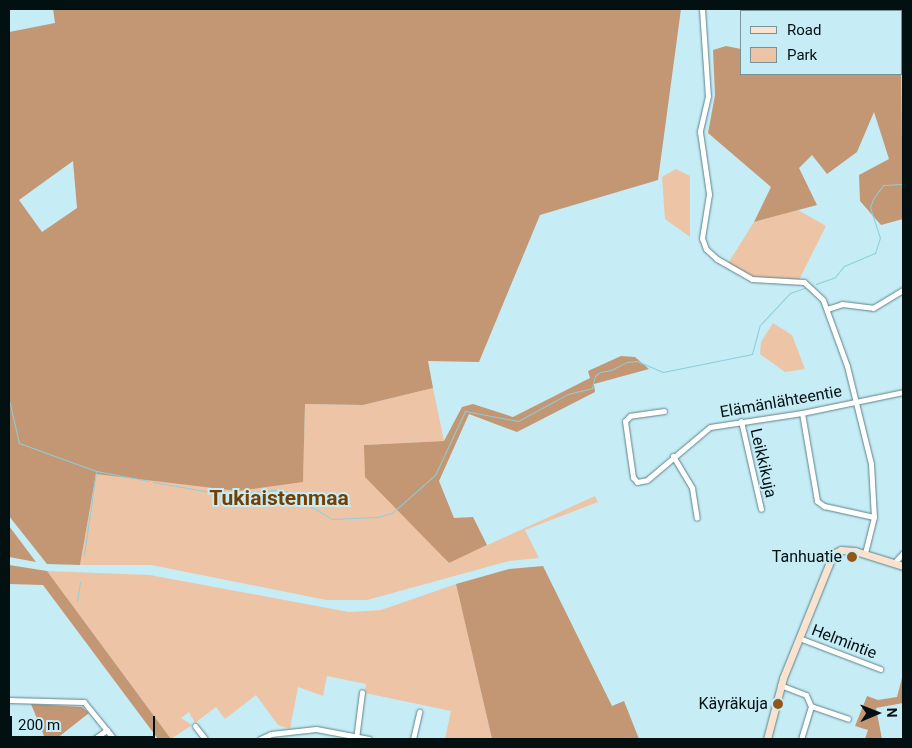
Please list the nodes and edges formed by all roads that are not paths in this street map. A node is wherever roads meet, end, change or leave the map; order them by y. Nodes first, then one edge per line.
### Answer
1 (702, 9) edge
2 (903, 290) edge
3 (826, 309) junction
4 (903, 392) edge
5 (855, 402) junction
6 (664, 411) dead end
7 (802, 413) junction
8 (741, 421) junction
9 (673, 456) junction
10 (761, 509) dead end
11 (874, 517) junction
12 (698, 518) dead end
13 (865, 552) junction
14 (903, 553) edge
15 (896, 562) junction
16 (903, 566) edge
17 (798, 638) junction
18 (880, 669) dead end
19 (780, 685) junction
20 (362, 692) dead end
21 (9, 700) edge
22 (811, 706) junction
23 (419, 712) dead end
24 (848, 719) dead end
25 (195, 726) dead end
26 (107, 730) junction
27 (356, 738) edge
28 (94, 739) edge
29 (114, 739) edge
30 (205, 739) edge
31 (260, 739) edge
32 (369, 739) edge
33 (414, 739) edge
34 (767, 739) edge
35 (801, 739) edge

1 - 3 street
2 - 3 street
3 - 5 street
4 - 5 street, Elämänlähteentie
5 - 7 street, Elämänlähteentie
5 - 11 street
6 - 9 street, Elämänlähteentie
7 - 8 street, Elämänlähteentie
7 - 11 street
8 - 9 street, Elämänlähteentie
8 - 10 street, Leikkikuja
9 - 12 street
11 - 13 street
13 - 15 street
13 - 17 street
14 - 15 street
15 - 16 street
17 - 18 street, Helmintie
17 - 19 street
19 - 22 street
19 - 34 street
20 - 27 street
21 - 26 street
22 - 24 street
22 - 35 street
23 - 33 street
25 - 30 street
26 - 28 street
26 - 29 street
27 - 31 street
27 - 32 street

